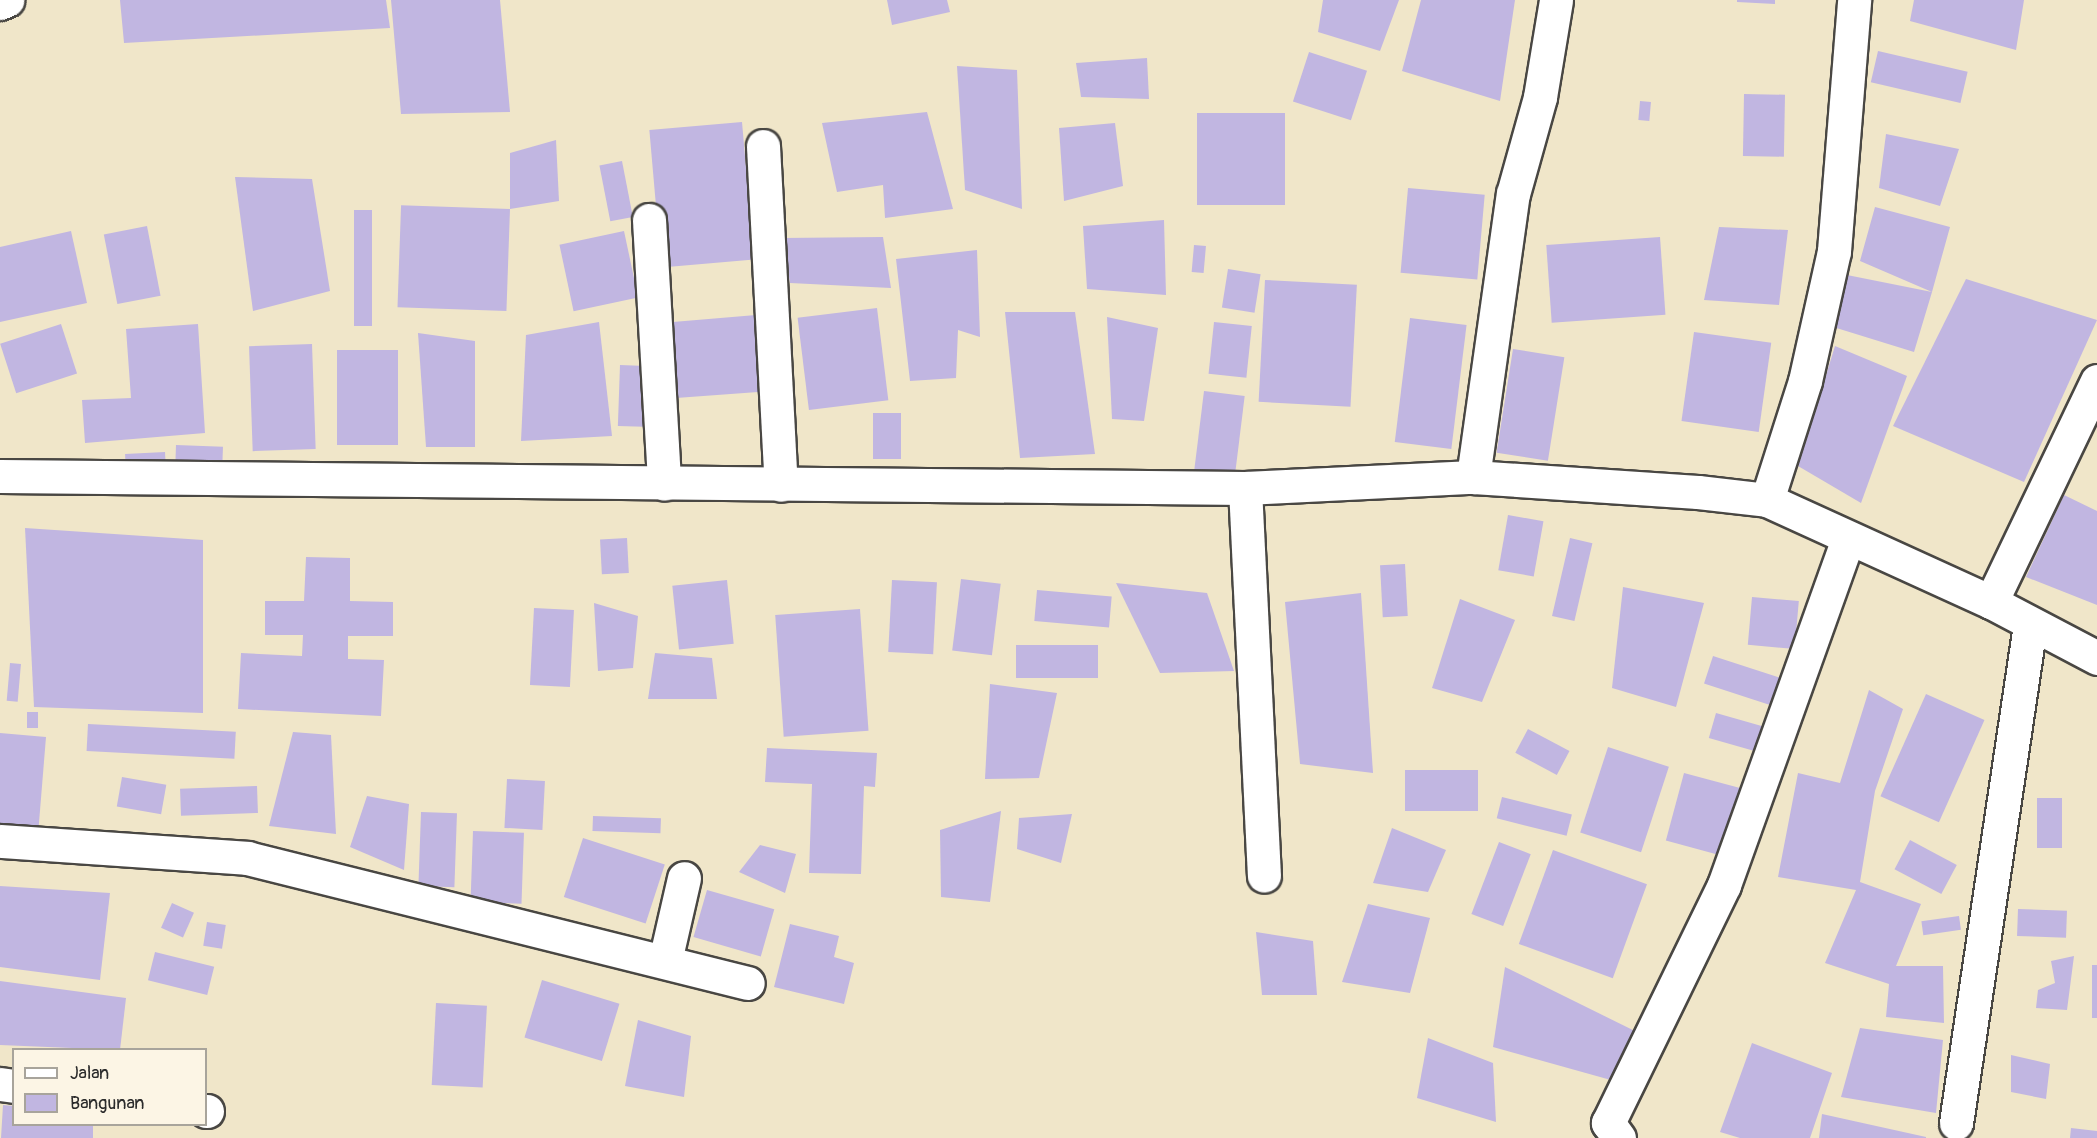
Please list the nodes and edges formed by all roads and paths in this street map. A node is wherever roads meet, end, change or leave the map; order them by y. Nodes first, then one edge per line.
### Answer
1 (7, 0) edge
2 (1556, 0) edge
3 (1854, 0) edge
4 (0, 3) edge
5 (763, 146) dead end
6 (649, 220) dead end
7 (2097, 381) edge
8 (0, 476) edge
9 (1473, 477) junction
10 (664, 484) junction
11 (781, 485) junction
12 (1245, 488) junction
13 (1767, 500) junction
14 (1847, 541) junction
15 (1991, 602) junction
16 (2030, 625) junction
17 (2097, 658) edge
18 (0, 841) edge
19 (1264, 876) dead end
20 (684, 878) dead end
21 (665, 960) junction
22 (748, 983) dead end
23 (1956, 1123) dead end
24 (1619, 1138) edge

1 - 4 street
2 - 9 street
3 - 13 street
5 - 11 street
6 - 10 street
7 - 15 street
8 - 10 street
9 - 12 street
9 - 13 street
10 - 11 street
11 - 12 street
12 - 19 street
13 - 14 street
14 - 15 street
14 - 24 street
15 - 16 street
16 - 17 street
16 - 23 street
18 - 21 street
20 - 21 street
21 - 22 street

